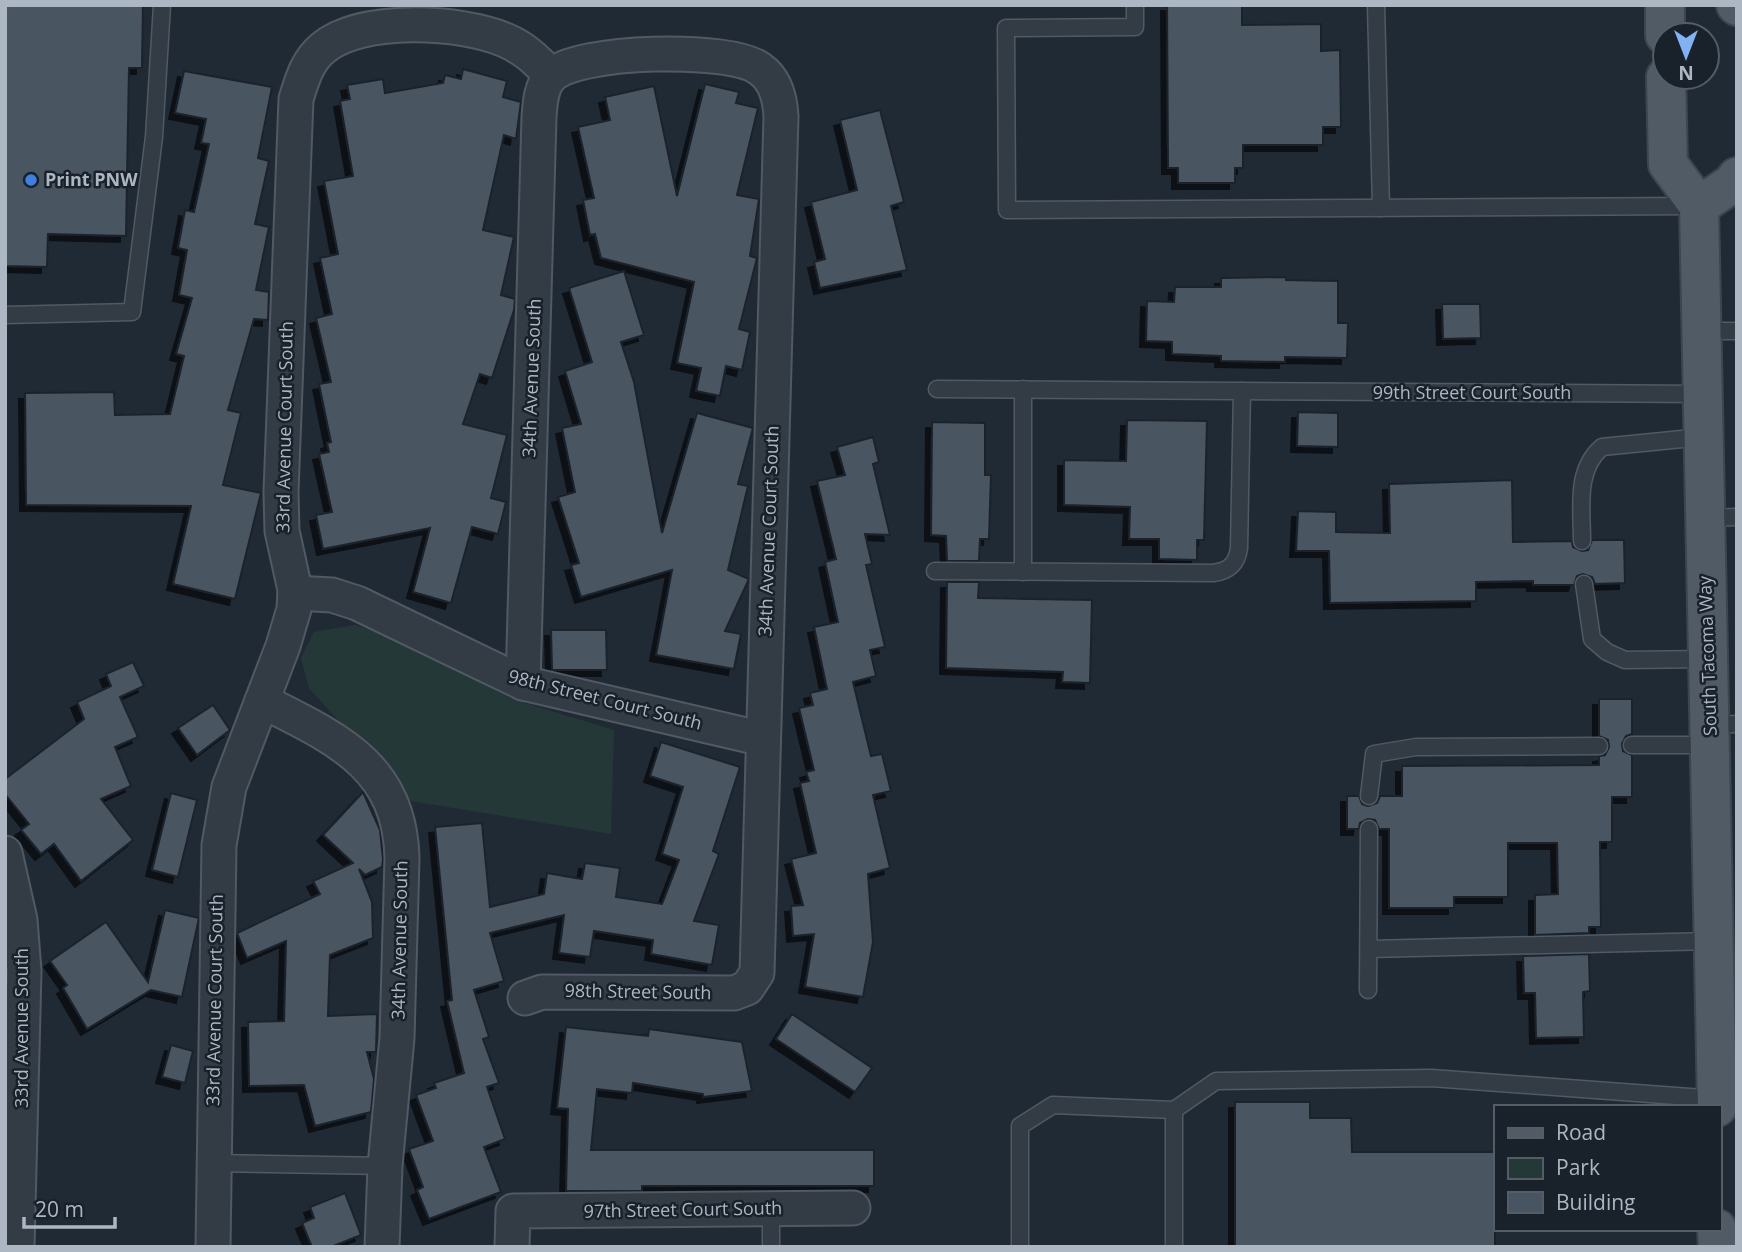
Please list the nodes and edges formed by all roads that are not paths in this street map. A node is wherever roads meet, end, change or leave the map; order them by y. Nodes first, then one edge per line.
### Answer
1 (162, 5) edge
2 (1135, 5) edge
3 (1376, 5) edge
4 (551, 76) junction
5 (1666, 91) edge
6 (1737, 177) edge
7 (1699, 206) junction
8 (1381, 208) junction
9 (5, 315) edge
10 (1719, 331) edge
11 (937, 389) dead end
12 (1023, 389) junction
13 (1241, 391) junction
14 (1702, 394) junction
15 (1702, 437) junction
16 (1720, 517) edge
17 (1582, 541) dead end
18 (935, 571) dead end
19 (1023, 572) junction
20 (1584, 584) dead end
21 (295, 593) junction
22 (1709, 659) junction
23 (523, 683) junction
24 (262, 701) junction
25 (1720, 731) edge
26 (763, 739) junction
27 (1632, 745) dead end
28 (1599, 746) dead end
29 (1369, 796) dead end
30 (1369, 829) dead end
31 (5, 853) edge
32 (1716, 941) junction
33 (1369, 949) junction
34 (750, 986) joint
35 (1368, 990) dead end
36 (525, 998) dead end
37 (1717, 1103) edge
38 (1174, 1110) junction
39 (213, 1163) junction
40 (385, 1166) junction
41 (853, 1208) dead end
42 (771, 1209) junction
43 (18, 1247) edge
44 (213, 1247) edge
45 (382, 1247) edge
46 (512, 1247) edge
47 (771, 1247) edge
48 (1020, 1247) edge
49 (1174, 1247) edge

1 - 9 lane
2 - 8 lane
3 - 8 lane
4 - 21 street, 33rd Avenue Court South
4 - 23 street, 34th Avenue South
4 - 26 street, 34th Avenue Court South
5 - 7 main road
6 - 7 main road
7 - 8 lane
7 - 10 main road, South Tacoma Way
10 - 14 main road, South Tacoma Way
11 - 12 lane, 99th Street Court South
12 - 13 lane, 99th Street Court South
12 - 19 lane
13 - 14 lane, 99th Street Court South
13 - 19 lane
14 - 15 main road, South Tacoma Way
15 - 16 main road, South Tacoma Way
15 - 17 lane
16 - 22 main road, South Tacoma Way
18 - 19 lane
20 - 22 lane
21 - 23 street, 98th Street Court South
21 - 24 street, 33rd Avenue Court South
22 - 25 main road, South Tacoma Way
23 - 26 street, 98th Street Court South
24 - 39 street, 33rd Avenue Court South
24 - 40 street, 34th Avenue South
25 - 27 lane
25 - 32 main road, South Tacoma Way
26 - 34 street, 34th Avenue Court South
28 - 29 lane
30 - 33 lane
31 - 43 street, 33rd Avenue South
32 - 33 lane
32 - 37 main road, South Tacoma Way
33 - 35 lane
34 - 36 street, 98th Street South
37 - 38 lane
38 - 48 lane
38 - 49 lane
39 - 40 lane
39 - 44 street, 33rd Avenue Court South
40 - 45 street, 34th Avenue South
41 - 42 street, 97th Street Court South
42 - 46 street, 97th Street Court South
42 - 47 lane

